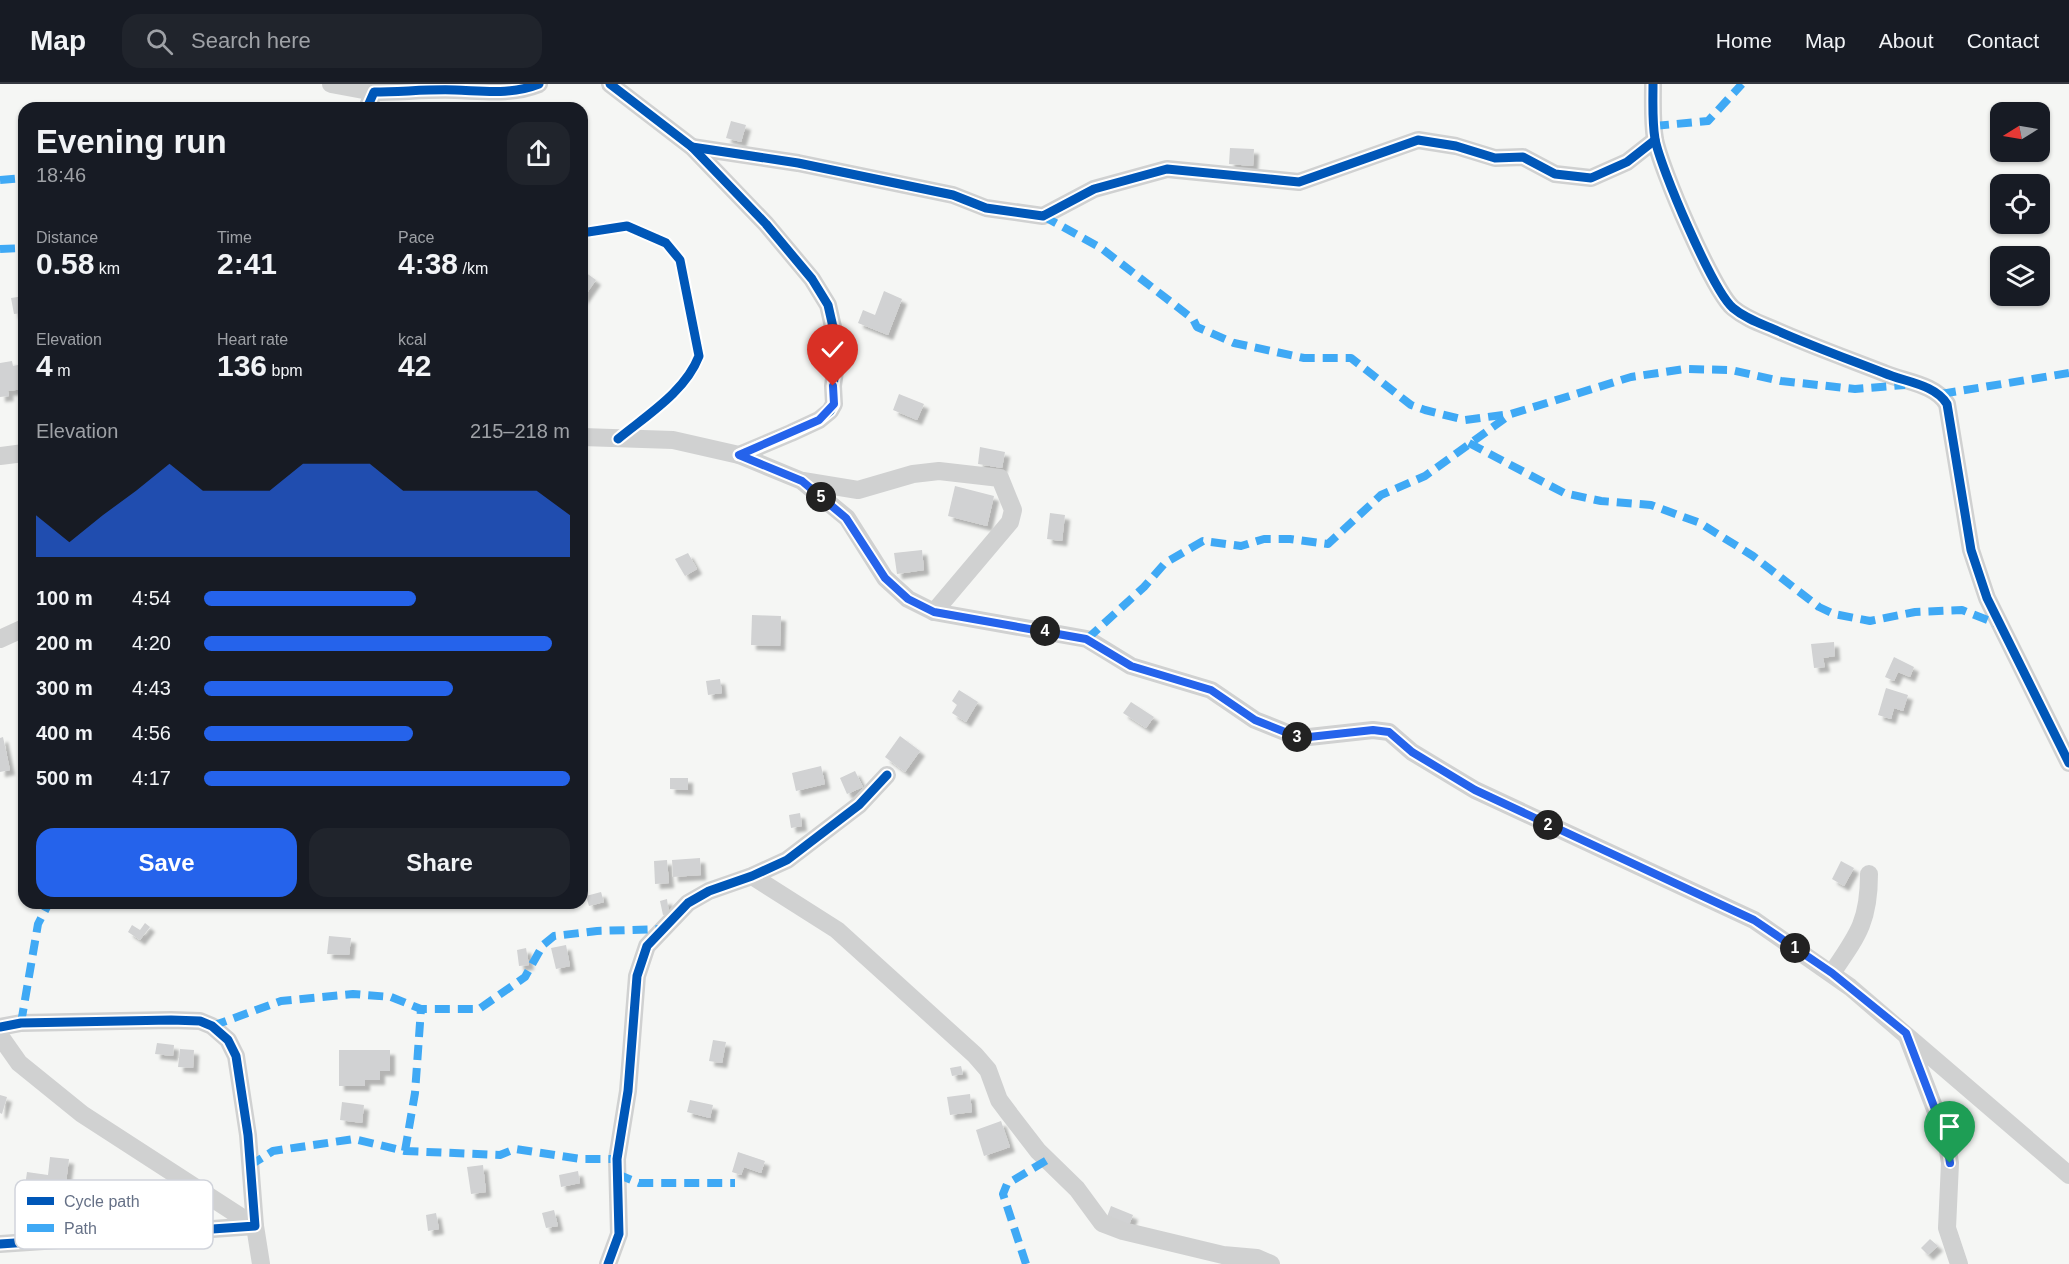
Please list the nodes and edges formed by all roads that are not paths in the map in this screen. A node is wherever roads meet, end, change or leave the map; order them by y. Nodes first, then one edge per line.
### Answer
1 (331, 84) edge
2 (539, 84) edge
3 (610, 84) edge
4 (1653, 84) edge
5 (371, 100) edge
6 (1655, 140) junction
7 (692, 147) junction
8 (588, 437) edge
9 (18, 454) edge
10 (739, 455) junction
11 (0, 456) edge
12 (802, 481) junction
13 (934, 612) junction
14 (18, 631) edge
15 (0, 639) edge
16 (2069, 763) edge
17 (887, 775) dead end
18 (1869, 874) dead end
19 (752, 876) junction
20 (1832, 973) junction
21 (0, 1027) edge
22 (1906, 1033) junction
23 (0, 1036) edge
24 (2069, 1175) edge
25 (184, 1180) edge
26 (213, 1199) edge
27 (255, 1226) junction
28 (213, 1229) edge
29 (15, 1243) edge
30 (0, 1244) edge
31 (261, 1264) edge
32 (608, 1264) edge
33 (1271, 1264) edge
34 (1959, 1264) edge

1 - 5 street
2 - 5 street
3 - 7 street
4 - 6 street
6 - 7 street
6 - 16 street
7 - 10 street
8 - 10 street
9 - 11 street
10 - 12 street
12 - 13 street
12 - 13 street
13 - 20 street
14 - 15 street
17 - 19 street
18 - 20 street
19 - 32 street
19 - 33 street
20 - 22 street
21 - 27 street
22 - 24 street
22 - 34 street
23 - 25 street
26 - 27 street
27 - 28 street
27 - 31 street
29 - 30 street

